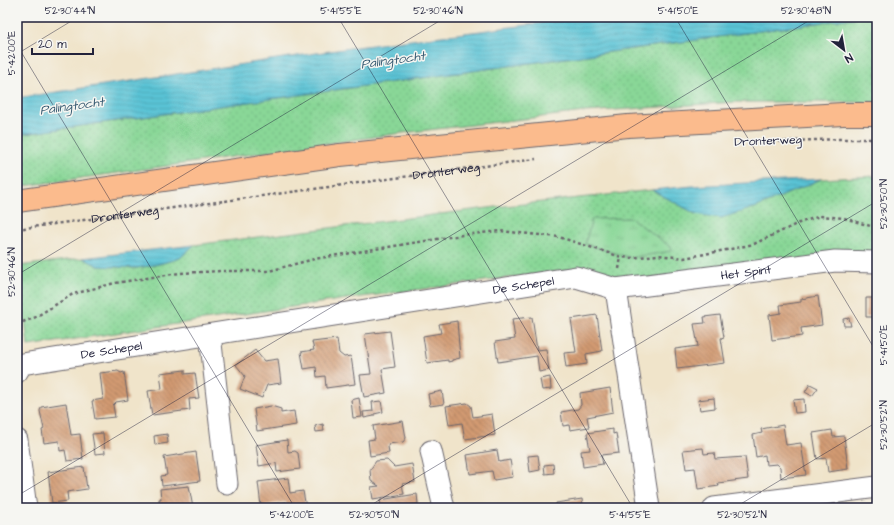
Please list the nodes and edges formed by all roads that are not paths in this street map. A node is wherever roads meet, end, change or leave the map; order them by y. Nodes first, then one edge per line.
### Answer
1 (877, 114) edge
2 (17, 201) edge
3 (877, 262) edge
4 (616, 289) junction
5 (210, 335) junction
6 (17, 372) edge
7 (17, 440) edge
8 (431, 451) dead end
9 (227, 484) dead end
10 (877, 487) edge
11 (26, 508) edge
12 (444, 508) edge
13 (649, 508) edge
14 (714, 508) edge

1 - 2 main road, Dronterweg
3 - 4 street, Het Spint
4 - 5 street, De Schepel
4 - 13 street
5 - 6 street, De Schepel
5 - 9 street
7 - 11 street
8 - 12 street
10 - 14 street

